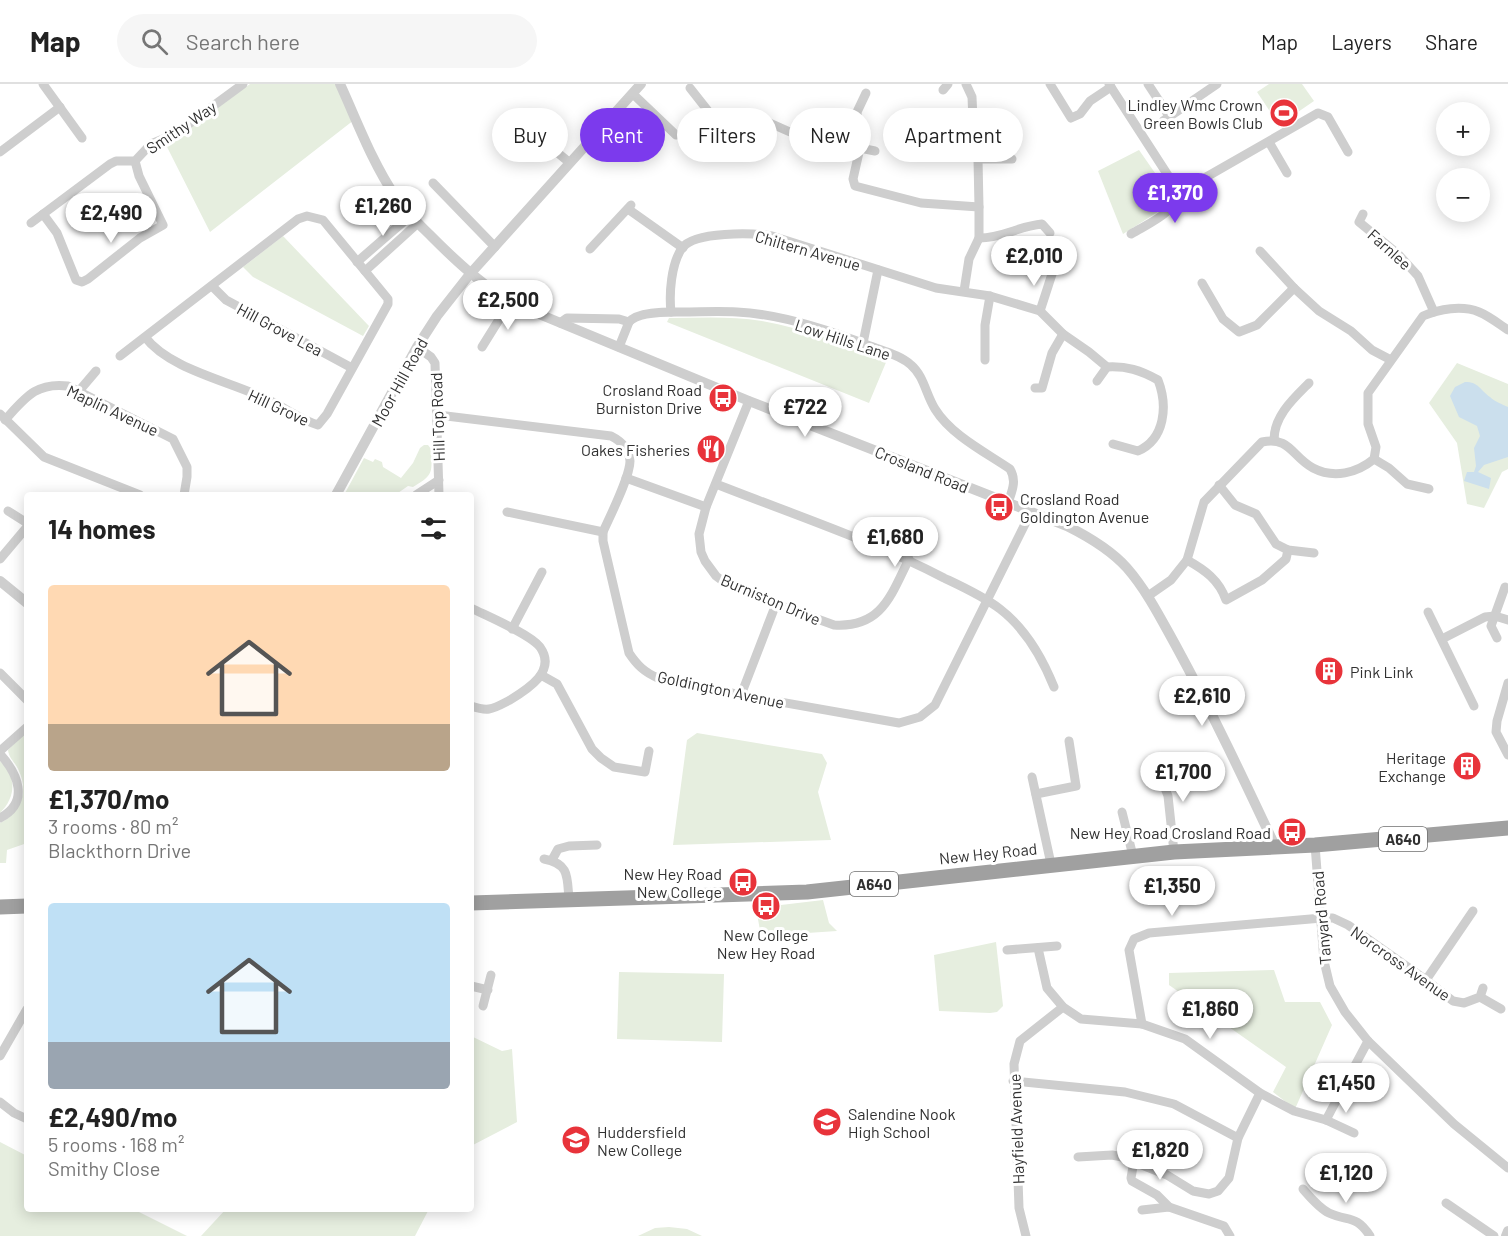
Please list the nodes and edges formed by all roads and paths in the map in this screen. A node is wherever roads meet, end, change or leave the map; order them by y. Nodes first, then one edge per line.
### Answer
1 (43, 84) edge
2 (243, 84) edge
3 (341, 84) edge
4 (641, 84) edge
5 (966, 84) edge
6 (1050, 84) edge
7 (1148, 84) edge
8 (1216, 84) edge
9 (1110, 86) edge
10 (690, 88) dead end
11 (866, 93) dead end
12 (633, 94) junction
13 (60, 107) junction
14 (706, 108) edge
15 (858, 108) edge
16 (972, 108) edge
17 (677, 135) edge
18 (82, 138) dead end
19 (1269, 142) junction
20 (1, 150) edge
21 (871, 150) edge
22 (874, 151) dead end
23 (1348, 152) dead end
24 (135, 161) junction
25 (857, 162) edge
26 (978, 162) edge
27 (570, 163) joint
28 (1287, 173) dead end
29 (433, 183) dead end
30 (1184, 183) junction
31 (979, 207) junction
32 (43, 214) junction
33 (414, 220) junction
34 (1358, 221) dead end
35 (31, 223) dead end
36 (1050, 232) dead end
37 (1131, 234) dead end
38 (979, 238) junction
39 (495, 247) junction
40 (683, 248) junction
41 (590, 249) dead end
42 (1260, 251) dead end
43 (357, 262) junction
44 (878, 270) junction
45 (365, 271) junction
46 (1053, 271) dead end
47 (470, 274) junction
48 (1203, 283) dead end
49 (212, 286) junction
50 (1294, 288) junction
51 (964, 291) junction
52 (990, 296) junction
53 (510, 302) junction
54 (1040, 311) junction
55 (671, 312) junction
56 (1434, 312) junction
57 (630, 322) junction
58 (560, 323) junction
59 (1508, 330) edge
60 (1064, 334) junction
61 (145, 337) junction
62 (862, 343) junction
63 (417, 346) junction
64 (482, 347) dead end
65 (619, 347) junction
66 (120, 356) dead end
67 (985, 360) dead end
68 (1391, 360) junction
69 (1107, 367) junction
70 (352, 368) junction
71 (96, 371) dead end
72 (1097, 381) dead end
73 (1309, 383) dead end
74 (1035, 388) dead end
75 (79, 391) junction
76 (749, 401) junction
77 (438, 415) junction
78 (3, 417) edge
79 (1274, 440) junction
80 (1113, 444) dead end
81 (1374, 459) junction
82 (626, 478) junction
83 (439, 480) junction
84 (716, 484) junction
85 (1219, 485) junction
86 (1429, 489) dead end
87 (132, 492) edge
88 (185, 492) edge
89 (338, 492) edge
90 (421, 492) edge
91 (439, 492) edge
92 (1008, 503) junction
93 (706, 507) junction
94 (8, 511) dead end
95 (507, 512) dead end
96 (1031, 512) junction
97 (24, 523) edge
98 (24, 529) edge
99 (603, 532) junction
100 (1288, 550) junction
101 (1314, 553) dead end
102 (0, 559) edge
103 (909, 559) junction
104 (1187, 560) junction
105 (542, 572) dead end
106 (0, 581) edge
107 (1505, 587) dead end
108 (1148, 596) junction
109 (989, 600) junction
110 (24, 601) edge
111 (776, 604) junction
112 (474, 610) edge
113 (1428, 612) dead end
114 (1494, 616) junction
115 (1508, 620) edge
116 (512, 629) junction
117 (1497, 638) dead end
118 (1442, 639) junction
119 (0, 673) edge
120 (541, 675) junction
121 (1508, 683) edge
122 (1054, 687) dead end
123 (741, 695) junction
124 (24, 697) edge
125 (1474, 706) dead end
126 (474, 707) edge
127 (24, 730) edge
128 (1508, 730) edge
129 (1496, 732) junction
130 (1069, 741) dead end
131 (649, 751) dead end
132 (0, 753) edge
133 (1508, 755) edge
134 (1155, 762) dead end
135 (1032, 777) dead end
136 (1036, 794) junction
137 (1122, 812) dead end
138 (0, 818) edge
139 (1508, 828) edge
140 (597, 845) dead end
141 (1315, 845) junction
142 (1276, 848) junction
143 (1174, 852) junction
144 (1133, 856) junction
145 (1051, 864) junction
146 (569, 900) junction
147 (474, 903) edge
148 (24, 906) edge
149 (0, 907) edge
150 (1473, 911) dead end
151 (1322, 918) junction
152 (1057, 946) dead end
153 (1038, 948) junction
154 (1007, 950) dead end
155 (491, 975) dead end
156 (1426, 980) junction
157 (474, 987) edge
158 (488, 990) junction
159 (483, 1006) dead end
160 (1063, 1007) junction
161 (1501, 1009) dead end
162 (24, 1014) edge
163 (1142, 1024) junction
164 (1368, 1041) junction
165 (0, 1056) edge
166 (1013, 1081) junction
167 (1260, 1093) junction
168 (0, 1102) edge
169 (24, 1118) edge
170 (1326, 1120) junction
171 (1354, 1133) dead end
172 (1238, 1138) junction
173 (1078, 1157) dead end
174 (1134, 1161) junction
175 (1508, 1168) edge
176 (1304, 1189) dead end
177 (1446, 1203) dead end
178 (1169, 1207) junction
179 (1142, 1210) dead end
180 (1508, 1231) edge
181 (1026, 1236) edge
182 (1230, 1236) edge
183 (1370, 1236) edge
184 (1494, 1236) edge
185 (1506, 1236) edge

1 - 13 street
2 - 24 street, Smithy Way
3 - 33 street, Crosland Road
4 - 12 street, Moor Hill Road
5 - 16 street
6 - 9 street
7 - 8 street
9 - 30 street
10 - 14 street
11 - 15 street
12 - 17 street
12 - 27 street, Moor Hill Road
13 - 18 street
13 - 20 street
19 - 23 street
19 - 28 street
19 - 30 street
21 - 22 street
24 - 32 street, Smithy Way
24 - 32 street
25 - 31 street
26 - 31 street
27 - 39 street, Moor Hill Road
29 - 39 street
30 - 37 street
31 - 38 street
32 - 35 street, Smithy Way
33 - 43 street
33 - 45 street
33 - 47 street, Crosland Road
34 - 56 street, Farnlee
36 - 38 street
38 - 51 street
39 - 47 street, Moor Hill Road
40 - 41 street
40 - 44 street, Chiltern Avenue
40 - 55 street
42 - 50 street
43 - 45 street, Hill Grove
43 - 49 street, Hill Grove
44 - 51 street, Chiltern Avenue
44 - 62 street
45 - 70 street, Hill Grove
46 - 54 street
47 - 53 street, Crosland Road
47 - 63 street, Moor Hill Road
48 - 50 street
49 - 61 street, Hill Grove
49 - 70 street, Hill Grove Lea
50 - 68 street
51 - 52 street, Chiltern Avenue
52 - 54 street, Chiltern Avenue
52 - 67 street
53 - 58 street, Crosland Road
53 - 64 street
54 - 60 street
55 - 57 street, Low Hills Lane
55 - 62 street, Low Hills Lane
56 - 59 street
56 - 68 street
57 - 58 street, Low Hills Lane
57 - 65 street
58 - 65 street, Crosland Road
60 - 69 street
60 - 74 street
61 - 66 street, Hill Grove
61 - 70 street, Hill Grove
62 - 92 street, Low Hills Lane
63 - 77 street, Hill Top Road
63 - 89 street, Moor Hill Road
65 - 76 street, Crosland Road
68 - 81 street
69 - 72 street
69 - 80 street
71 - 75 street
73 - 79 street
75 - 78 street, Maplin Avenue
75 - 88 street, Maplin Avenue
76 - 84 street, Burniston Drive
76 - 92 street, Crosland Road
77 - 82 street
77 - 83 street, Hill Top Road
78 - 87 street
79 - 81 street
79 - 85 street
81 - 86 street
82 - 93 street
82 - 99 street
83 - 90 street
83 - 91 street, Hill Top Road
84 - 93 street, Burniston Drive
84 - 103 street
85 - 100 street
85 - 104 street
92 - 96 street, Crosland Road
93 - 111 street, Burniston Drive
94 - 97 street
95 - 99 street
96 - 108 street, Crosland Road
96 - 109 street, Goldington Avenue
98 - 102 street
99 - 123 street, Goldington Avenue
100 - 101 street
100 - 104 street
103 - 109 street
103 - 111 street, Burniston Drive
104 - 108 street
105 - 116 street
106 - 110 street
107 - 114 street
108 - 142 street, Crosland Road
109 - 122 street
109 - 123 street, Goldington Avenue
111 - 123 street
112 - 116 street
113 - 118 street
114 - 115 street
114 - 117 street
114 - 118 street
116 - 120 street
118 - 125 street
119 - 124 street
120 - 126 street
120 - 131 street
121 - 129 street
127 - 132 street
128 - 129 street
129 - 133 street
130 - 136 street
132 - 138 street
134 - 143 street
135 - 136 street
136 - 145 street
137 - 144 street
139 - 141 highway, New Hey Road / A640
140 - 146 street
141 - 142 highway, New Hey Road / A640
141 - 151 street, Tanyard Road
142 - 143 highway, New Hey Road / A640
143 - 144 highway, New Hey Road / A640
144 - 145 highway, New Hey Road / A640
145 - 146 highway, New Hey Road / A640
146 - 147 highway, New Hey Road / A640
148 - 149 highway
150 - 156 street
151 - 156 street, Norcross Avenue
151 - 163 street
151 - 164 street, Tanyard Road
152 - 153 street
153 - 154 street
153 - 160 street
155 - 158 street
156 - 161 street, Norcross Avenue
157 - 158 street
158 - 159 street
160 - 163 street
160 - 166 street, Hayfield Avenue
162 - 165 street
163 - 167 street
164 - 170 street
164 - 175 street, Tanyard Road
166 - 172 street
166 - 181 street, Hayfield Avenue
167 - 170 street
167 - 172 street
168 - 169 street
170 - 171 street
172 - 174 street
173 - 174 street
174 - 178 street
176 - 183 street
177 - 184 street
178 - 179 street
178 - 182 street
180 - 185 street

